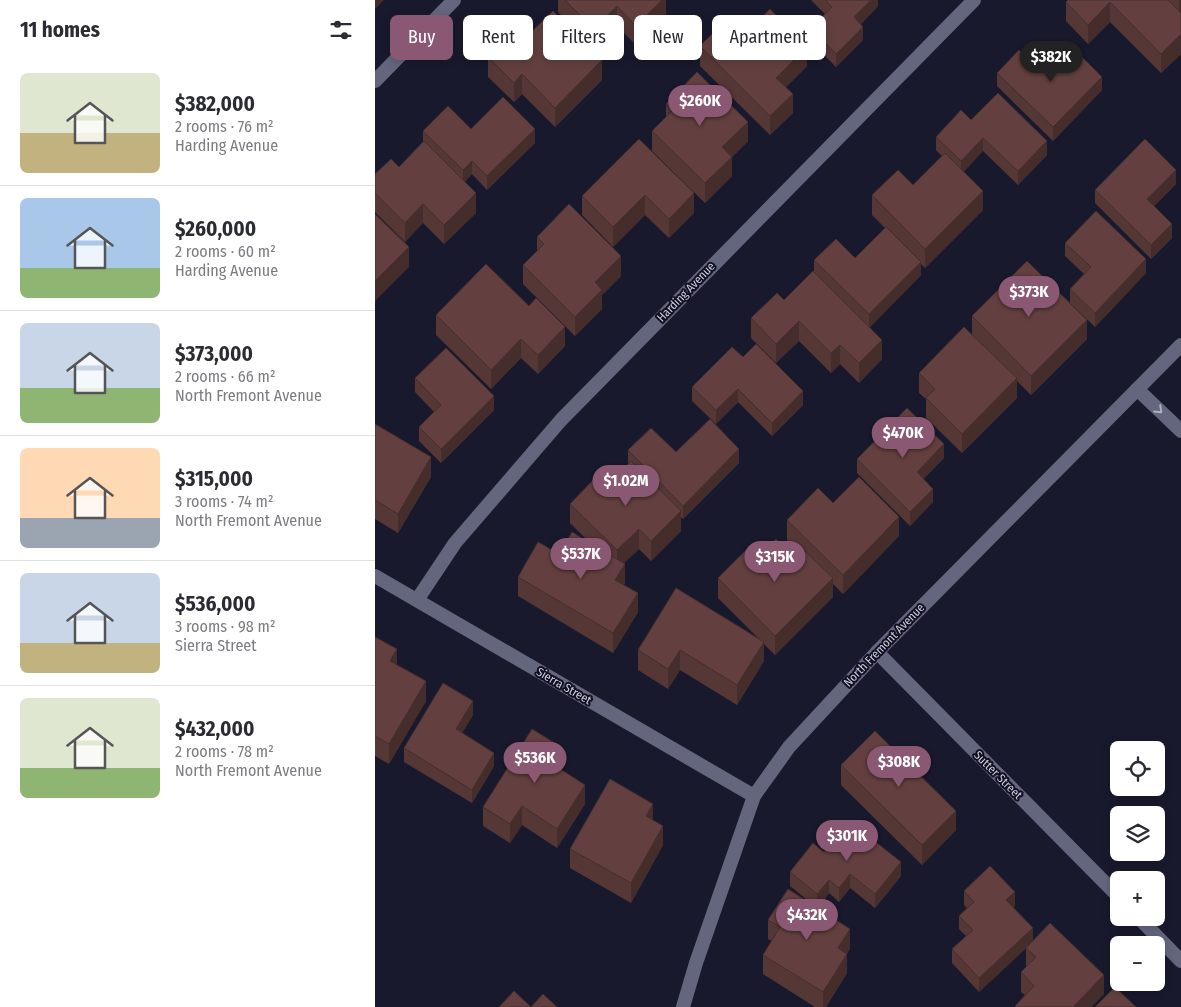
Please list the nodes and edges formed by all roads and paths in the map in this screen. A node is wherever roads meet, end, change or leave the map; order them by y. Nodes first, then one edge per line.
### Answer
1 (454, 0) edge
2 (974, 0) edge
3 (375, 81) edge
4 (1181, 345) edge
5 (1137, 389) junction
6 (1181, 431) edge
7 (375, 576) edge
8 (417, 600) junction
9 (877, 652) junction
10 (754, 796) junction
11 (1110, 889) edge
12 (1147, 926) edge
13 (1181, 961) edge
14 (683, 1007) edge

1 - 3 street
2 - 8 street, Harding Avenue
4 - 5 street, North Fremont Avenue
5 -> 6 street
5 - 9 street, North Fremont Avenue
7 - 8 street, Sierra Street
8 - 10 street, Sierra Street
9 - 10 street, North Fremont Avenue
9 - 11 street, Sutter Street
10 - 14 street, North Fremont Avenue
12 - 13 street

